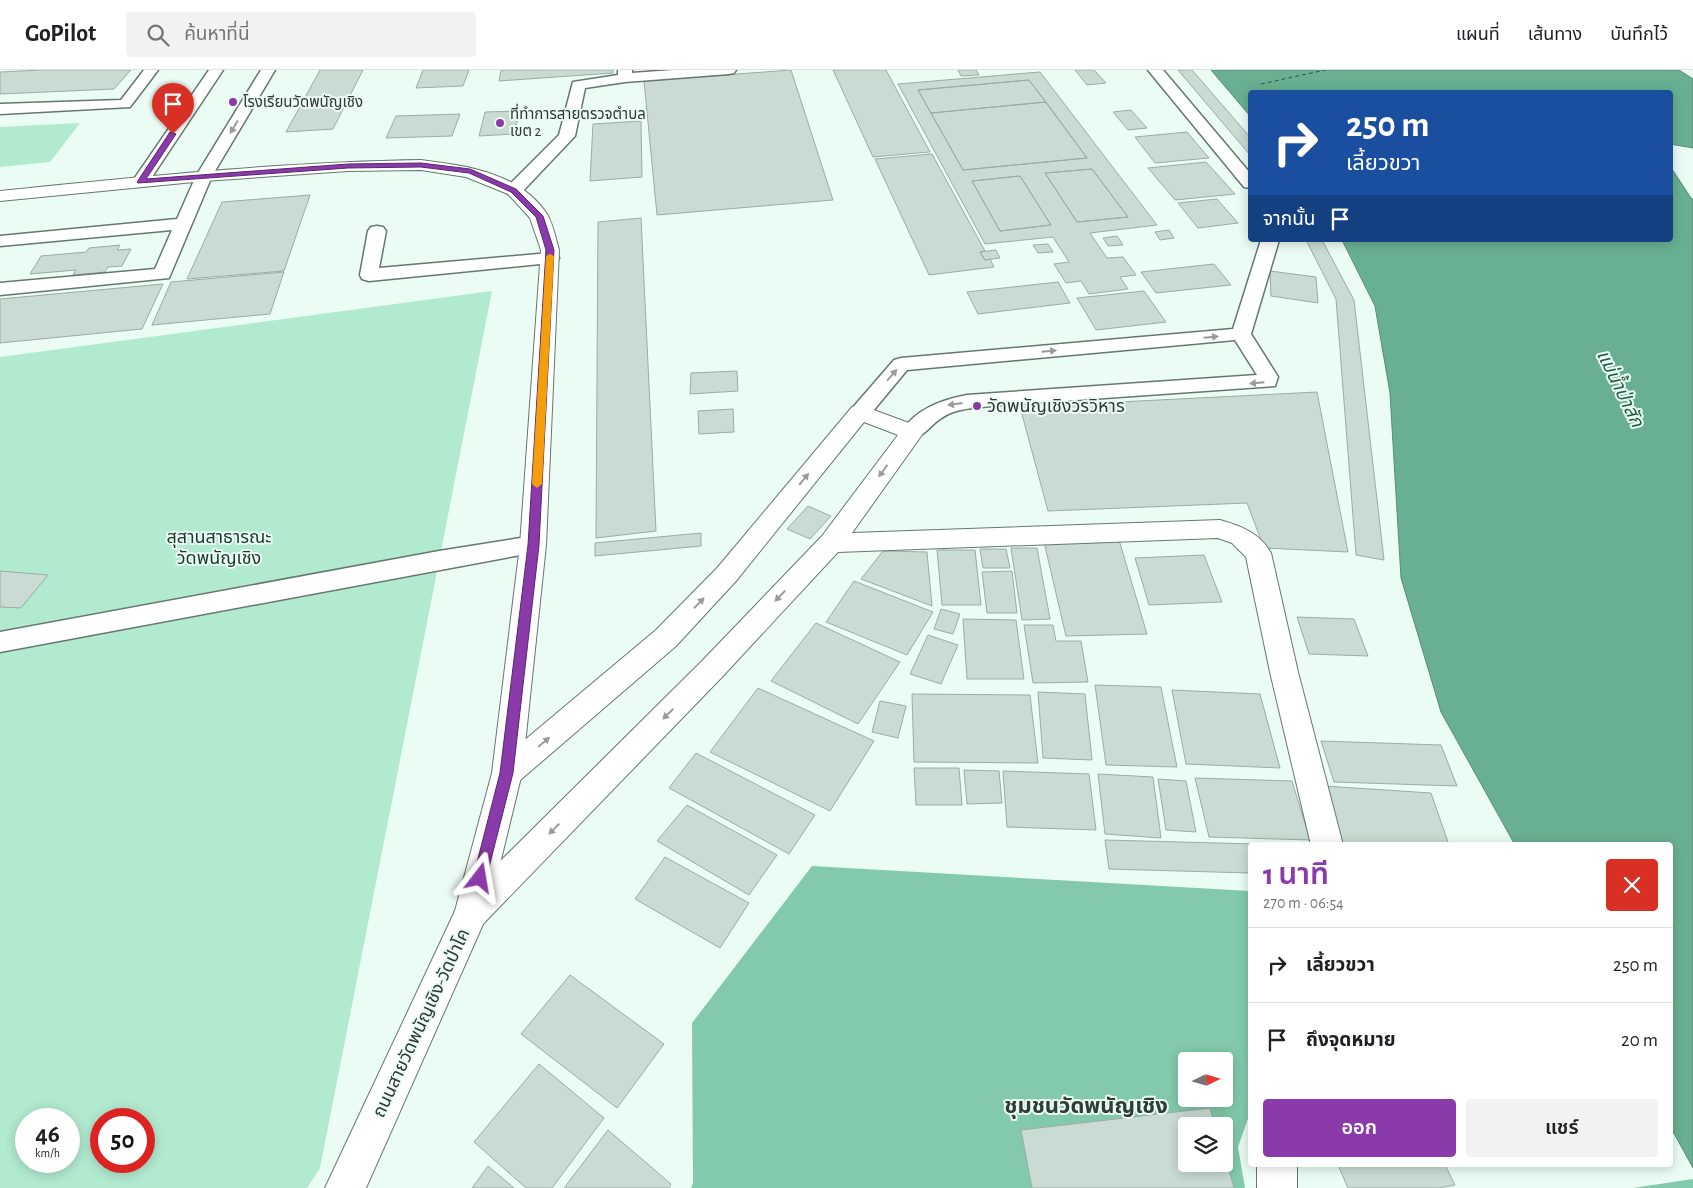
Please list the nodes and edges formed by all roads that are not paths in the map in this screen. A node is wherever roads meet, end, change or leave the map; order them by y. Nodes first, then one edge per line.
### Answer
1 (151, 70) edge
2 (216, 70) edge
3 (268, 70) edge
4 (729, 70) edge
5 (1155, 70) edge
6 (625, 74) edge
7 (0, 109) edge
8 (204, 176) junction
9 (1248, 181) edge
10 (140, 182) junction
11 (514, 190) junction
12 (0, 196) edge
13 (184, 224) junction
14 (377, 231) dead end
15 (0, 241) edge
16 (1269, 242) edge
17 (550, 258) junction
18 (0, 290) edge
19 (1241, 334) junction
20 (860, 412) junction
21 (912, 432) junction
22 (831, 543) junction
23 (533, 545) junction
24 (0, 642) edge
25 (507, 773) junction
26 (1326, 842) edge
27 (471, 913) junction
28 (1277, 1167) edge
29 (345, 1188) edge
30 (1277, 1188) edge

1 - 7 lane
2 - 10 lane
3 -> 8 lane
4 - 6 lane
5 - 9 lane
6 - 11 lane
8 - 10 main road, ถนนสายวัดพนัญเชิง-วัดป่าโค
8 - 11 main road, ถนนสายวัดพนัญเชิง-วัดป่าโค
8 - 13 lane
10 - 12 main road, ถนนสายวัดพนัญเชิง-วัดป่าโค
11 - 17 main road, ถนนสายวัดพนัญเชิง-วัดป่าโค
13 - 15 lane
13 - 18 lane
14 - 17 lane
16 - 19 lane
17 - 23 main road, ถนนสายวัดพนัญเชิง-วัดป่าโค
20 -> 19 lane
19 -> 21 lane
20 - 21 main road
25 -> 20 main road
21 -> 22 main road
22 - 26 main road
22 -> 27 main road
23 - 24 lane
23 - 25 main road, ถนนสายวัดพนัญเชิง-วัดป่าโค
25 - 27 main road, ถนนสายวัดพนัญเชิง-วัดป่าโค
27 - 29 main road, ถนนสายวัดพนัญเชิง-วัดป่าโค
28 - 30 main road

